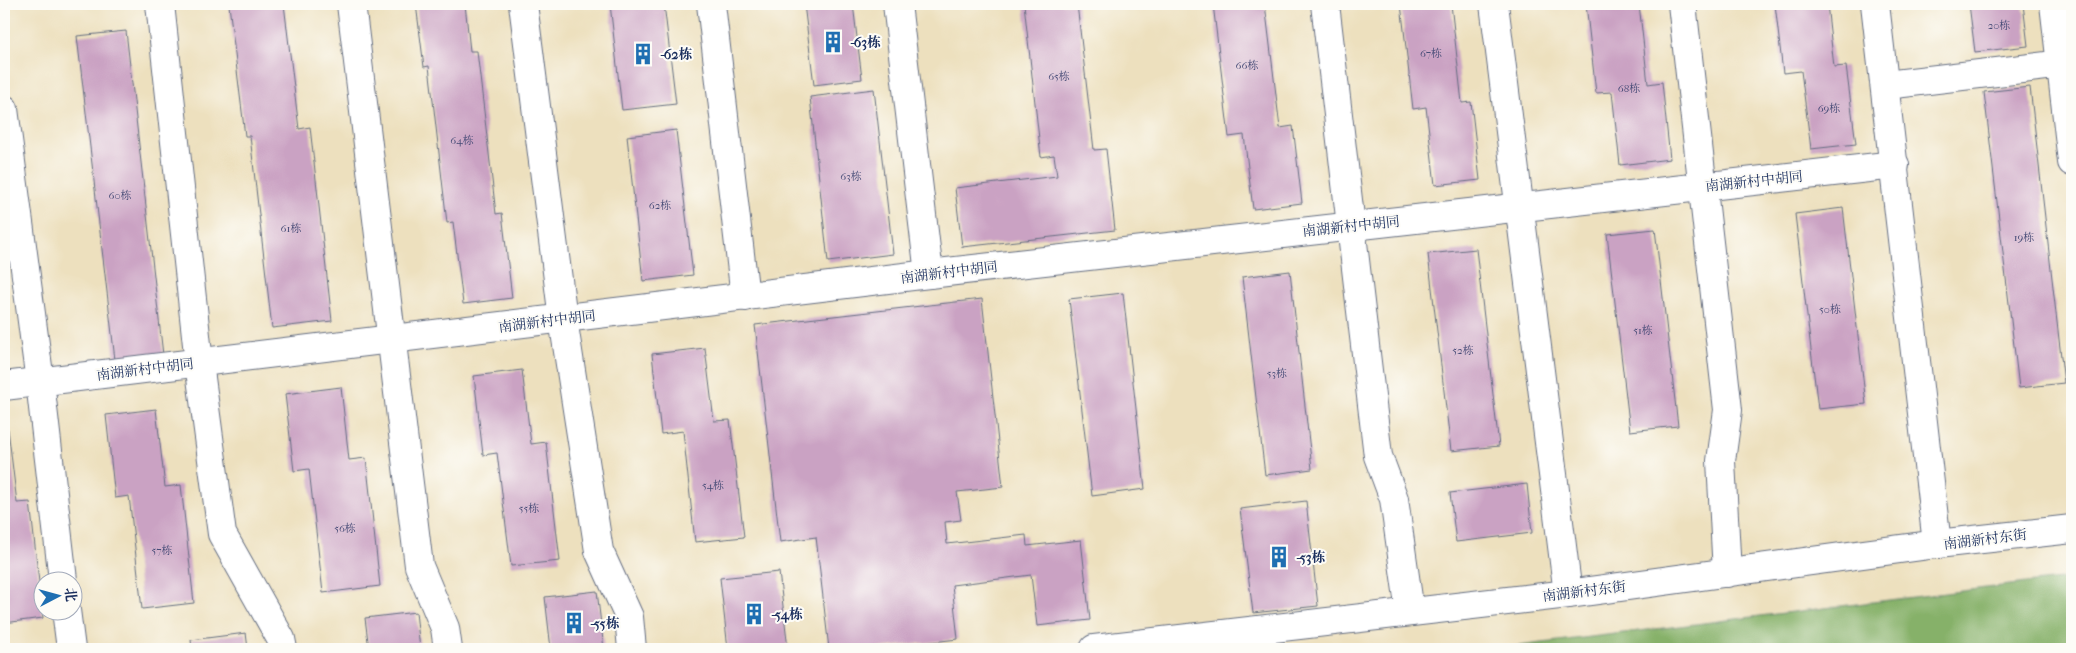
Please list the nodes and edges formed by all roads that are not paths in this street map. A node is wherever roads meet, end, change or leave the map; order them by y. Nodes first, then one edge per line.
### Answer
1 (160, 4) edge
2 (351, 4) edge
3 (523, 4) edge
4 (711, 4) edge
5 (897, 4) edge
6 (1325, 4) edge
7 (1494, 4) edge
8 (1682, 4) edge
9 (1876, 4) edge
10 (2054, 4) edge
11 (2066, 64) edge
12 (1886, 85) junction
13 (4, 109) edge
14 (2072, 162) edge
15 (1894, 165) junction
16 (1704, 186) junction
17 (1518, 208) junction
18 (1351, 226) junction
19 (929, 274) junction
20 (745, 297) junction
21 (563, 319) junction
22 (392, 339) junction
23 (200, 362) junction
24 (40, 382) junction
25 (4, 386) edge
26 (2072, 529) edge
27 (1937, 544) junction
28 (62, 570) edge
29 (1727, 573) junction
30 (1568, 594) junction
31 (1410, 612) junction
32 (67, 620) edge
33 (71, 649) edge
34 (282, 649) edge
35 (448, 649) edge
36 (632, 649) edge
37 (1094, 649) edge

1 - 23 street
2 - 22 street
3 - 21 street
4 - 20 street
5 - 19 street
6 - 18 street
7 - 17 street
8 - 16 street
9 - 12 street
10 - 11 street
11 - 12 street
11 - 14 street
12 - 15 street
13 - 24 street
15 - 16 street, 南湖新村中胡同
15 - 27 street
16 - 17 street, 南湖新村中胡同
16 - 29 street
17 - 18 street, 南湖新村中胡同
17 - 30 street
18 - 19 street, 南湖新村中胡同
18 - 31 street
19 - 20 street, 南湖新村中胡同
20 - 21 street, 南湖新村中胡同
21 - 22 street, 南湖新村中胡同
21 - 36 street
22 - 23 street, 南湖新村中胡同
22 - 35 street
23 - 24 street, 南湖新村中胡同
23 - 34 street
24 - 25 street, 南湖新村中胡同
24 - 28 street
26 - 27 street, 南湖新村东街
27 - 29 street, 南湖新村东街
29 - 30 street, 南湖新村东街
30 - 31 street, 南湖新村东街
31 - 37 street, 南湖新村东街
32 - 33 street

